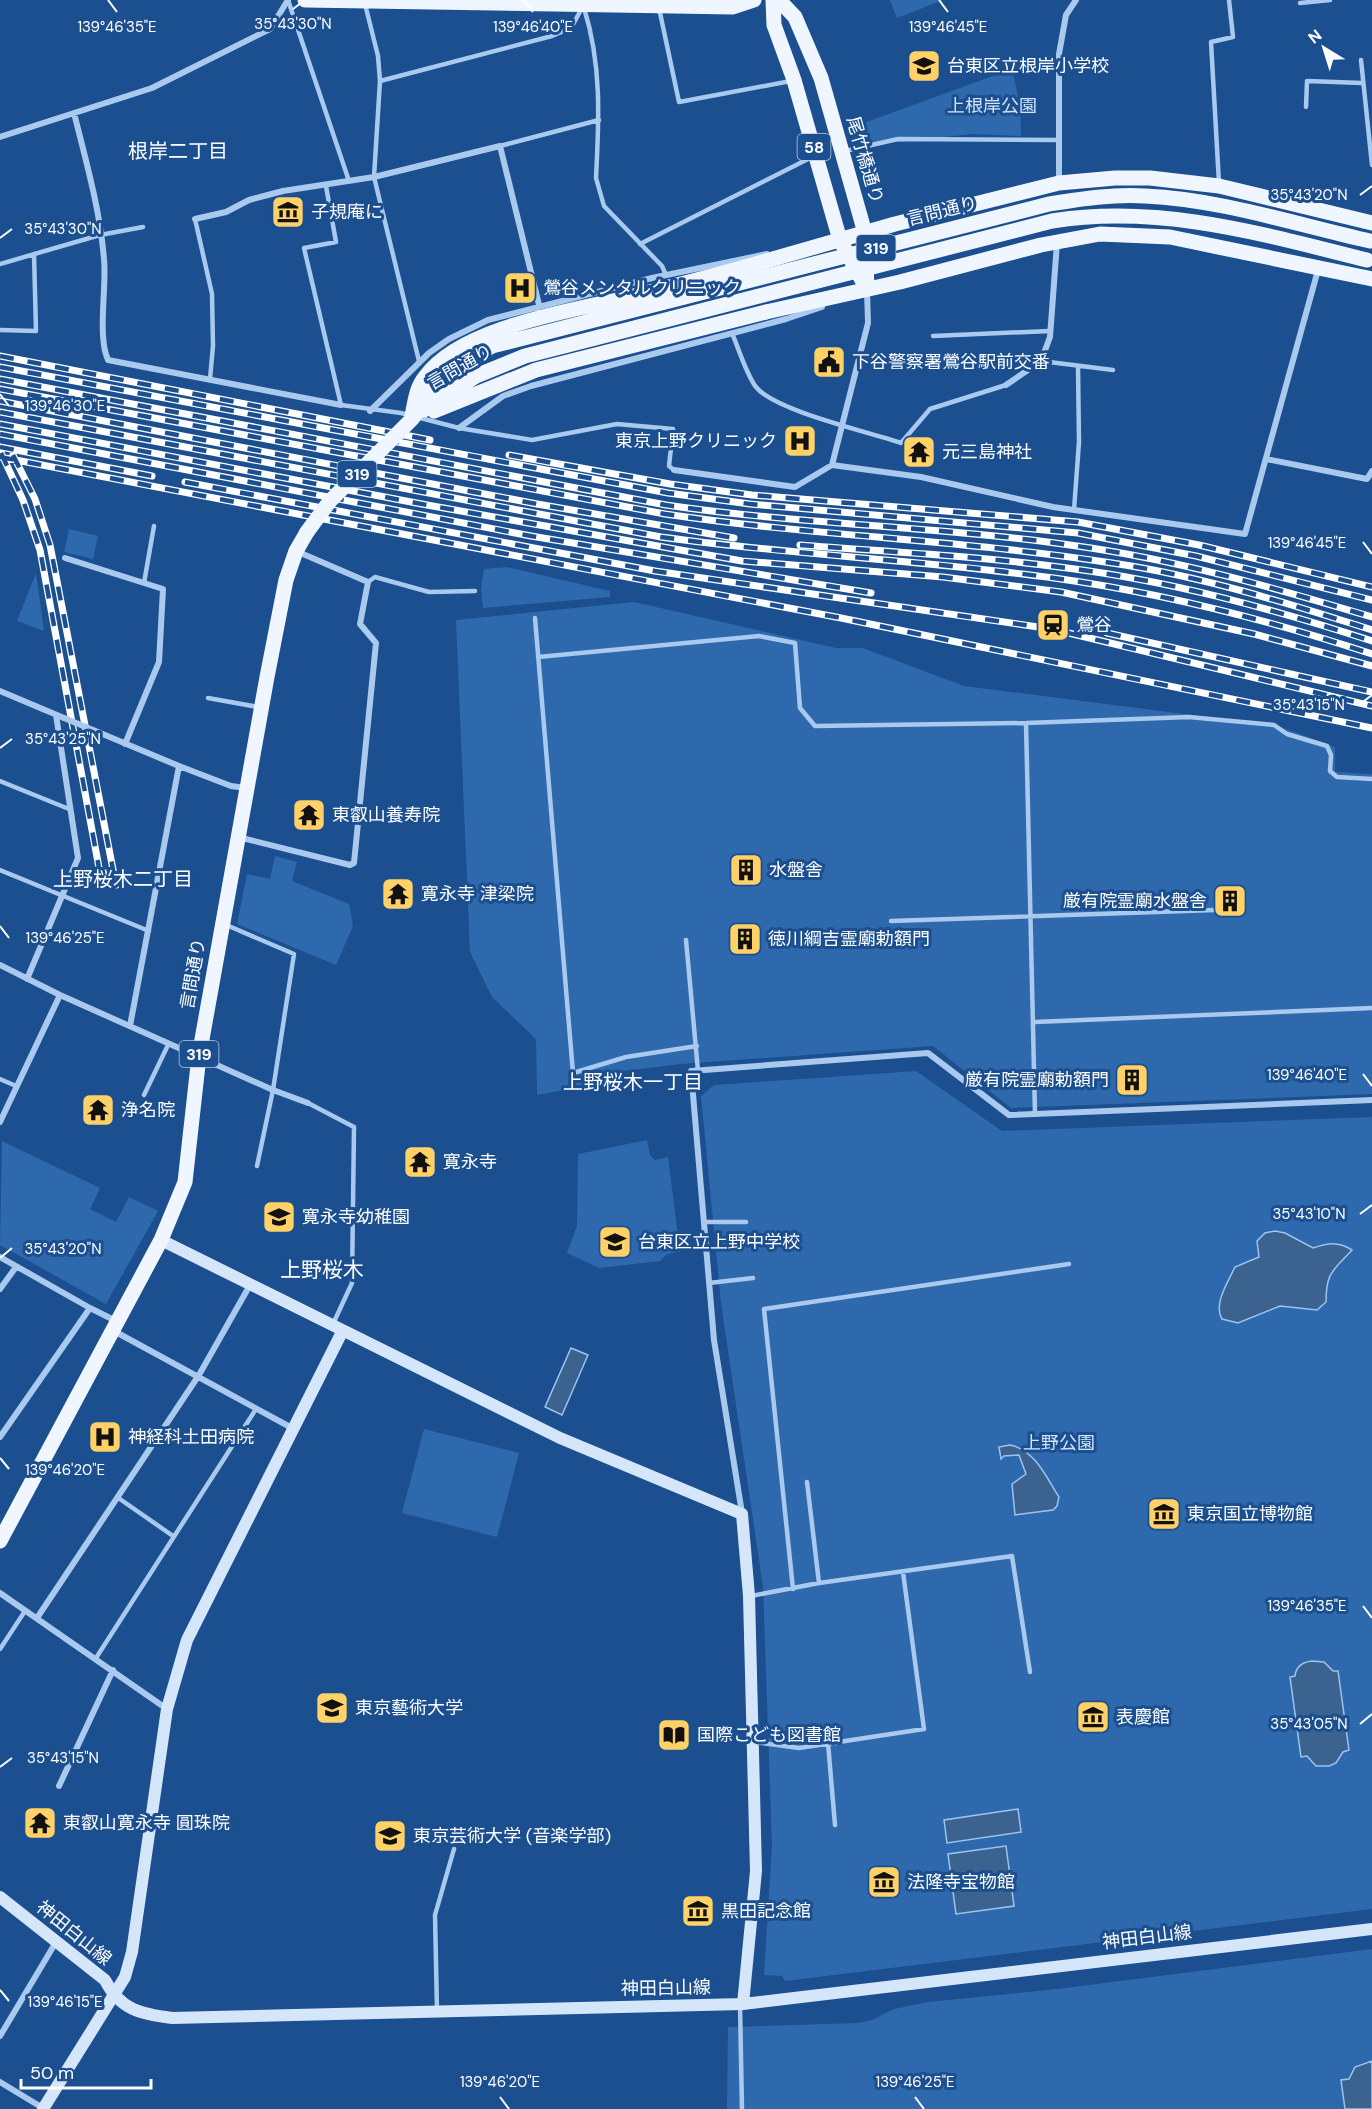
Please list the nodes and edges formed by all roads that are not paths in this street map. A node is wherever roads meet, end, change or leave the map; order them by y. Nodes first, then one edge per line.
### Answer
1 (288, 0) edge
2 (305, 0) edge
3 (754, 0) edge
4 (772, 0) edge
5 (779, 0) edge
6 (1076, 0) edge
7 (1229, 0) edge
8 (1330, 0) edge
9 (364, 1) edge
10 (584, 3) edge
11 (1300, 3) dead end
12 (659, 6) junction
13 (1361, 60) dead end
14 (794, 80) junction
15 (380, 81) junction
16 (1362, 83) junction
17 (1306, 107) dead end
18 (74, 113) junction
19 (599, 120) junction
20 (0, 136) edge
21 (1058, 140) junction
22 (500, 146) junction
23 (842, 152) junction
24 (816, 154) junction
25 (1372, 165) edge
26 (374, 177) junction
27 (349, 181) junction
28 (1059, 183) junction
29 (326, 186) junction
30 (1219, 186) junction
31 (195, 219) joint
32 (1372, 224) edge
33 (144, 228) dead end
34 (865, 233) junction
35 (100, 235) junction
36 (840, 240) junction
37 (1057, 241) junction
38 (1371, 241) edge
39 (640, 244) junction
40 (34, 254) junction
41 (1369, 261) edge
42 (0, 264) edge
43 (1318, 268) junction
44 (666, 275) junction
45 (1372, 279) edge
46 (867, 290) junction
47 (539, 305) junction
48 (0, 330) edge
49 (1050, 331) junction
50 (732, 333) junction
51 (933, 336) dead end
52 (419, 361) junction
53 (1041, 361) junction
54 (1078, 367) junction
55 (1113, 370) dead end
56 (557, 379) junction
57 (210, 380) junction
58 (1006, 385) joint
59 (341, 405) junction
60 (370, 411) junction
61 (412, 418) junction
62 (842, 424) junction
63 (459, 428) junction
64 (1266, 459) junction
65 (832, 465) junction
66 (675, 470) joint
67 (1372, 471) edge
68 (1074, 510) junction
69 (154, 526) dead end
70 (296, 551) junction
71 (65, 558) dead end
72 (368, 582) junction
73 (144, 583) junction
74 (475, 591) dead end
75 (535, 618) dead end
76 (538, 657) junction
77 (0, 691) edge
78 (208, 698) dead end
79 (261, 707) junction
80 (56, 715) junction
81 (1026, 723) junction
82 (125, 744) junction
83 (179, 766) junction
84 (1372, 778) edge
85 (0, 781) edge
86 (246, 788) junction
87 (69, 809) junction
88 (237, 837) junction
89 (0, 870) edge
90 (62, 897) junction
91 (1215, 910) dead end
92 (1032, 915) junction
93 (891, 921) dead end
94 (222, 923) junction
95 (149, 931) junction
96 (686, 940) dead end
97 (0, 964) edge
98 (27, 979) junction
99 (60, 995) junction
100 (1372, 1008) edge
101 (1035, 1023) junction
102 (130, 1026) junction
103 (169, 1043) junction
104 (697, 1046) junction
105 (199, 1056) junction
106 (698, 1071) junction
107 (0, 1079) edge
108 (16, 1086) junction
109 (273, 1090) junction
110 (144, 1095) dead end
111 (1372, 1101) edge
112 (308, 1103) joint
113 (1035, 1114) junction
114 (0, 1122) edge
115 (257, 1166) dead end
116 (704, 1222) junction
117 (746, 1222) dead end
118 (161, 1240) junction
119 (0, 1257) edge
120 (1069, 1264) dead end
121 (16, 1266) junction
122 (753, 1278) dead end
123 (708, 1283) junction
124 (250, 1285) junction
125 (0, 1289) edge
126 (90, 1308) junction
127 (116, 1326) junction
128 (337, 1329) junction
129 (199, 1375) junction
130 (256, 1409) junction
131 (292, 1428) junction
132 (0, 1437) edge
133 (807, 1482) dead end
134 (117, 1497) junction
135 (742, 1514) junction
136 (173, 1536) junction
137 (0, 1541) edge
138 (903, 1572) junction
139 (819, 1583) junction
140 (793, 1589) junction
141 (0, 1593) edge
142 (749, 1596) junction
143 (25, 1611) junction
144 (37, 1618) junction
145 (0, 1649) edge
146 (96, 1658) junction
147 (113, 1670) junction
148 (1030, 1672) dead end
149 (167, 1709) junction
150 (754, 1742) junction
151 (828, 1743) junction
152 (59, 1786) dead end
153 (835, 1825) dead end
154 (454, 1849) dead end
155 (1, 1901) edge
156 (1372, 1929) edge
157 (57, 1941) junction
158 (113, 1997) junction
159 (742, 2004) junction
160 (437, 2012) junction
161 (0, 2036) edge
162 (0, 2082) edge
163 (43, 2108) edge
164 (742, 2109) edge

1 - 18 street
1 - 27 lane
2 - 9 main road
3 - 12 main road
4 - 14 main road, 58
5 - 23 main road, 尾竹橋通り / 58
6 - 21 street
7 - 30 lane
8 - 11 lane
9 - 10 main road
9 - 15 lane
10 - 12 main road
10 - 15 lane
10 - 19 lane
12 - 14 lane
13 - 16 lane
14 - 24 main road, 58
15 - 26 lane
16 - 17 lane
16 - 25 lane
18 - 20 street
18 - 35 street
19 - 22 lane
19 - 39 lane
21 - 23 lane
21 - 28 street
22 - 26 street
22 - 47 street
23 - 34 main road, 尾竹橋通り / 58
24 - 36 main road, 58
24 - 39 lane
26 - 27 street
26 - 52 lane
27 - 29 street
28 - 30 main road
28 - 34 main road
29 - 31 street
29 - 59 lane
30 - 32 main road
31 - 57 lane
33 - 35 lane
34 - 36 main road
34 - 46 main road, 尾竹橋通り
35 - 40 lane
35 - 57 street
36 - 44 street
36 - 46 main road, 58
36 - 61 main road, bridge
37 - 43 main road
37 - 46 main road
37 - 49 street
38 - 61 main road, 言問通り / 319, bridge
39 - 44 lane
40 - 42 lane
40 - 48 lane
41 - 61 main road, 言問通り / 319, bridge
43 - 45 main road
43 - 64 street
44 - 47 street
46 - 50 street
46 - 61 main road, bridge
46 - 62 street
47 - 52 street
47 - 56 street
49 - 51 lane
49 - 53 street
50 - 56 street
50 - 62 lane
52 - 60 street
53 - 54 lane
53 - 58 street
54 - 55 lane
54 - 68 lane
56 - 63 street
57 - 59 street
58 - 62 lane
59 - 60 lane
60 - 63 lane
61 - 70 main road, 言問通り / 319, bridge
62 - 65 street
63 - 66 lane
64 - 67 street
64 - 68 street
65 - 66 street
65 - 68 street
69 - 73 lane
70 - 72 street
70 - 79 main road, 言問通り / 319
71 - 73 street
72 - 74 lane
72 - 88 street
73 - 82 street
75 - 76 lane
76 - 81 lane
76 - 104 lane
77 - 80 street
78 - 79 lane
79 - 86 main road, 言問通り / 319
80 - 82 street, bridge
80 - 87 street
81 - 84 lane
81 - 92 lane
82 - 83 street
83 - 86 street
83 - 95 street
85 - 87 lane
86 - 88 main road, 言問通り / 319
87 - 90 street
88 - 94 main road, 言問通り / 319
89 - 90 lane
90 - 95 lane
90 - 98 street
91 - 92 lane
92 - 93 lane
92 - 101 lane
94 - 105 main road, 言問通り / 319
94 - 109 lane
95 - 102 street
96 - 104 lane
97 - 98 street
98 - 99 street
99 - 102 street
99 - 108 street
100 - 101 lane
101 - 113 lane
102 - 103 street
103 - 105 street
103 - 110 lane
104 - 106 lane
105 - 109 street
105 - 118 main road, 言問通り / 319
106 - 113 street
106 - 116 street
107 - 108 lane
108 - 114 street
109 - 112 street
109 - 115 lane
111 - 113 street
112 - 128 lane
116 - 117 lane
116 - 123 street
118 - 124 street
118 - 127 main road, 言問通り / 319
119 - 121 street
120 - 140 lane
121 - 125 street
121 - 126 street
122 - 123 lane
123 - 135 street
124 - 128 street
124 - 129 street
126 - 127 street
126 - 132 street
127 - 129 street
127 - 137 main road, 言問通り / 319
128 - 131 street
128 - 135 street
129 - 130 street
129 - 134 street
130 - 131 street
130 - 136 lane
131 - 149 street
133 - 139 lane
134 - 136 lane
134 - 144 street
135 - 142 street
136 - 146 lane
138 - 139 lane
138 - 148 lane
138 - 151 lane
139 - 140 lane
140 - 142 lane
141 - 143 street
142 - 150 street
143 - 144 street
143 - 145 lane
144 - 146 street
146 - 147 street
147 - 149 street
147 - 152 street
149 - 158 street
150 - 151 lane
150 - 159 street
151 - 153 lane
154 - 160 lane
155 - 157 street, 神田白山線
156 - 159 street, 神田白山線
157 - 158 street, 神田白山線
157 - 161 street
158 - 160 street, 神田白山線
158 - 163 street
159 - 160 street, 神田白山線
159 - 164 lane
162 - 163 street

